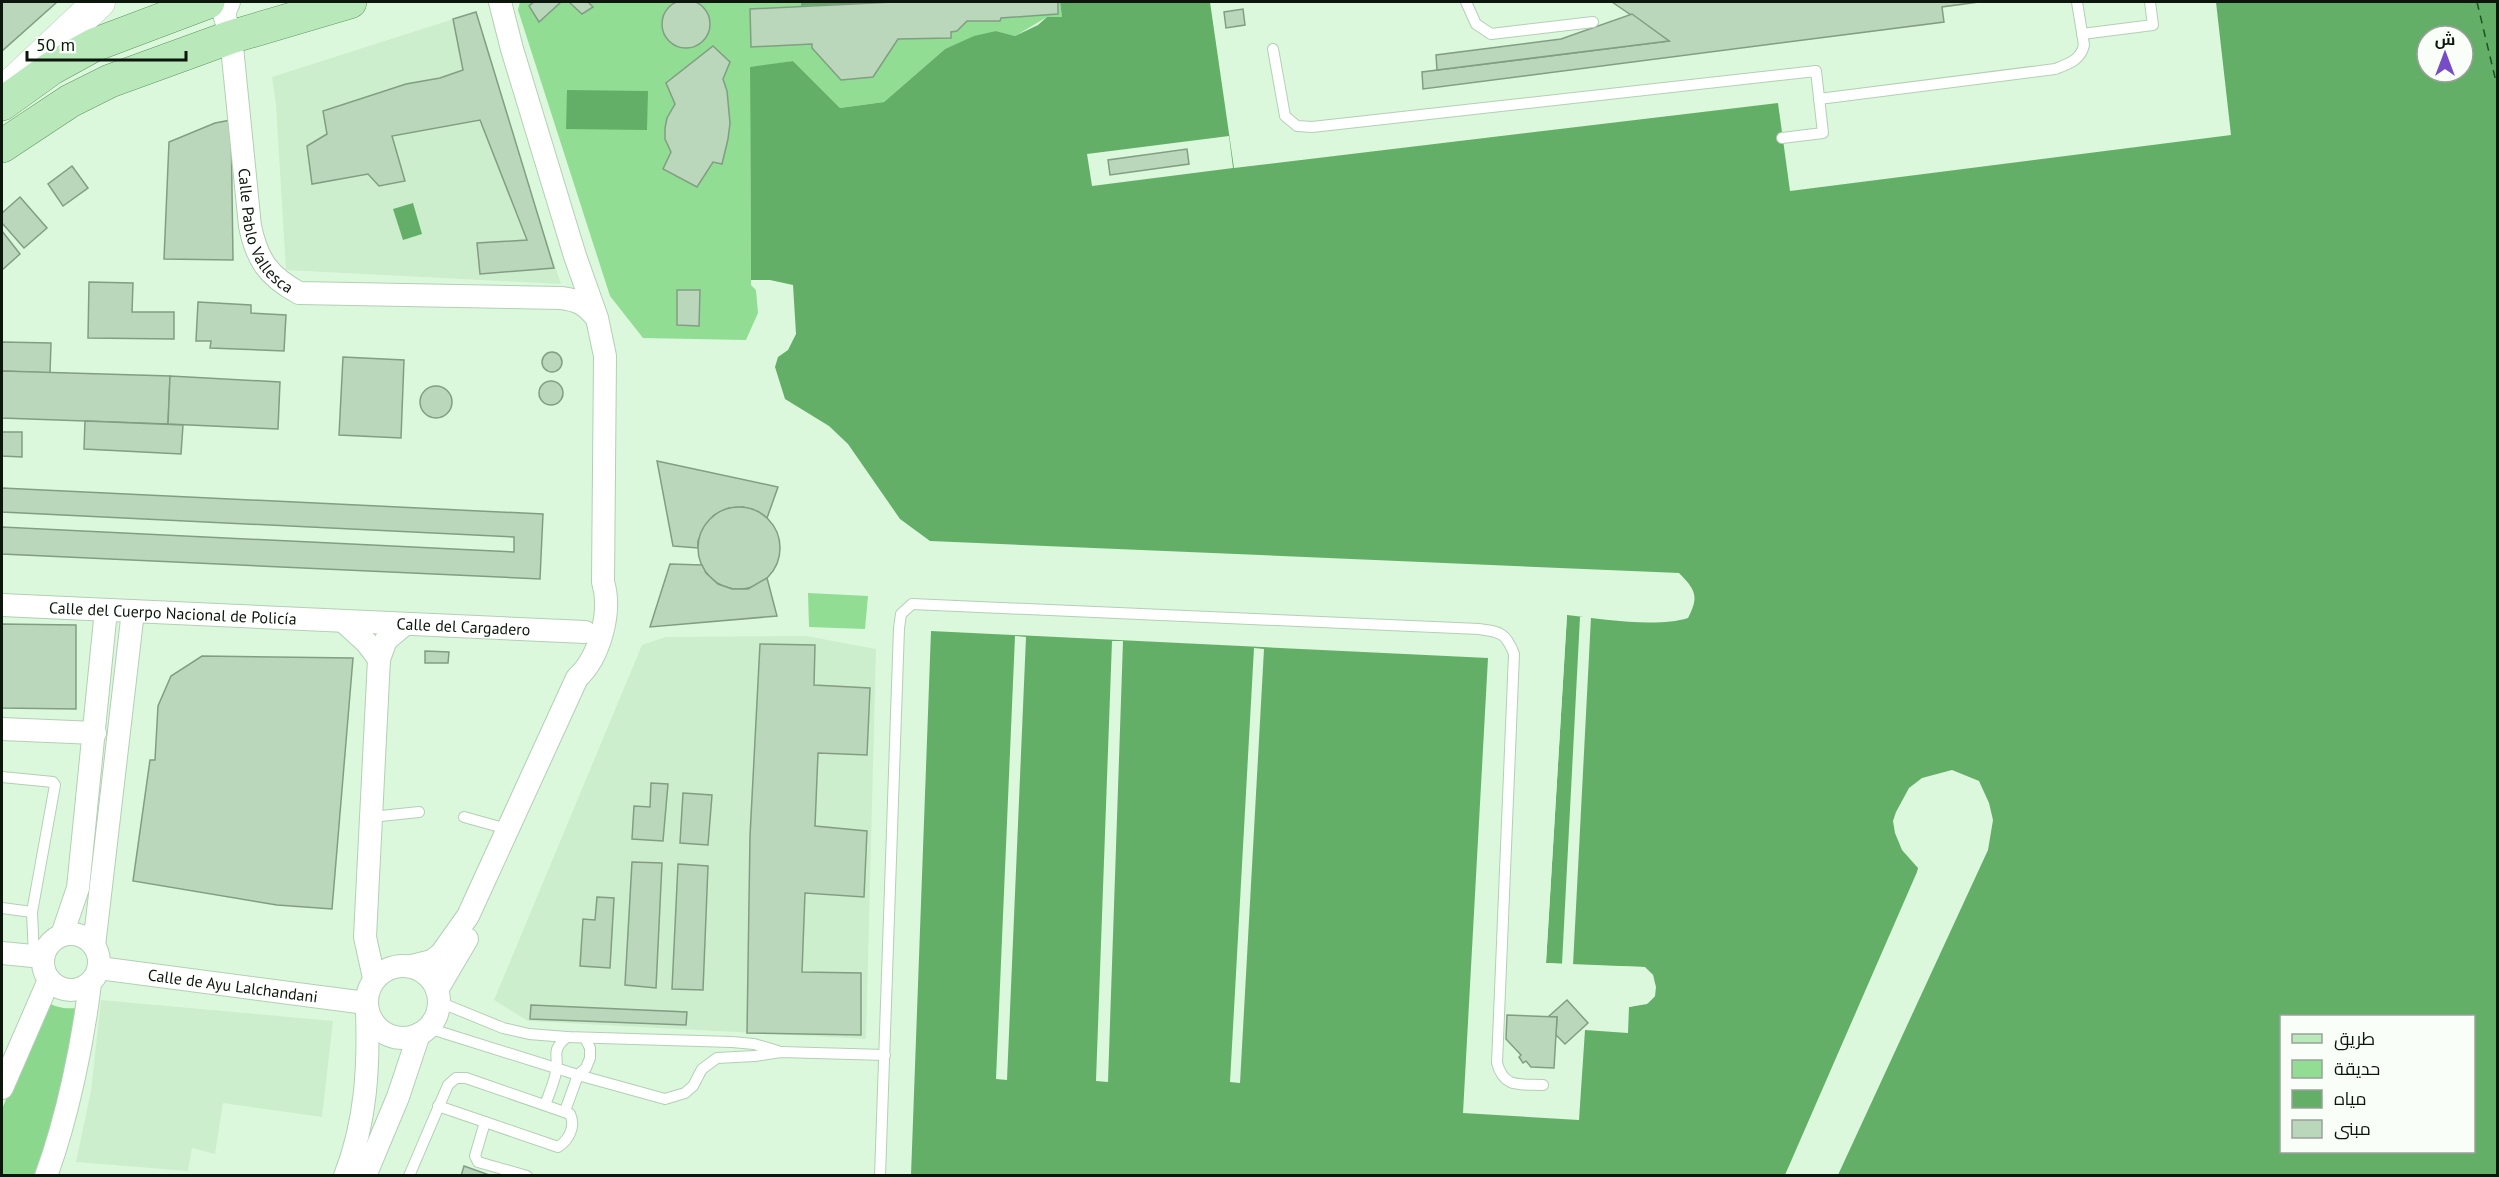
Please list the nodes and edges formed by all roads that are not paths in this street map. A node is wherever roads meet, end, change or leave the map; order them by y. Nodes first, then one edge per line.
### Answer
1 (99, 2) edge
2 (208, 2) edge
3 (229, 2) edge
4 (350, 2) edge
5 (500, 2) edge
6 (1466, 2) edge
7 (2077, 2) edge
8 (2150, 2) edge
9 (1593, 22) dead end
10 (2082, 34) junction
11 (231, 37) junction
12 (1273, 49) dead end
13 (2, 94) edge
14 (1819, 99) junction
15 (2, 104) edge
16 (1782, 138) dead end
17 (2, 146) edge
18 (597, 318) junction
19 (603, 582) junction
20 (2, 605) edge
21 (106, 610) junction
22 (133, 611) junction
23 (343, 621) junction
24 (405, 624) junction
25 (585, 632) junction
26 (379, 659) junction
27 (577, 678) junction
28 (2, 729) edge
29 (95, 733) junction
30 (2, 777) edge
31 (419, 812) dead end
32 (371, 817) junction
33 (464, 817) dead end
34 (507, 829) junction
35 (2, 908) edge
36 (32, 912) junction
37 (468, 916) junction
38 (62, 935) junction
39 (25, 955) edge
40 (94, 966) junction
41 (412, 966) junction
42 (374, 978) junction
43 (49, 980) junction
44 (438, 996) junction
45 (366, 1006) junction
46 (424, 1031) junction
47 (567, 1038) junction
48 (585, 1038) junction
49 (781, 1052) junction
50 (885, 1055) junction
51 (557, 1069) junction
52 (578, 1075) junction
53 (1543, 1085) dead end
54 (2, 1088) edge
55 (545, 1105) junction
56 (438, 1106) junction
57 (565, 1111) junction
58 (485, 1122) junction
59 (45, 1176) edge
60 (345, 1176) edge
61 (365, 1176) edge
62 (409, 1176) edge
63 (527, 1176) edge
64 (880, 1176) edge

1 - 13 main road
2 - 15 main road
3 - 11 street, Calle Pablo Vallesca
4 - 11 main road
5 - 18 street
6 - 9 lane
7 - 10 lane
8 - 10 lane
10 - 14 lane
11 - 17 main road
11 - 18 street, Calle Pablo Vallesca
12 - 14 lane
14 - 16 lane
18 - 19 street
19 - 25 street
19 - 27 street
20 - 21 street, Calle del Cuerpo Nacional de Policía
21 - 22 street, Calle del Cuerpo Nacional de Policía
21 - 29 street
22 - 23 street, Calle del Cuerpo Nacional de Policía
22 - 40 street
23 - 24 street, Calle del Cargadero
23 - 26 street
24 - 25 street, Calle del Cargadero
24 - 26 street
25 - 27 street
26 - 32 street
27 - 34 street
28 - 29 street
29 - 38 street
30 - 36 lane
31 - 32 lane
32 - 42 street
33 - 34 lane
34 - 37 street
35 - 36 lane
36 - 39 lane
37 - 41 street
37 - 44 street
38 - 39 street
38 - 40 street
39 - 43 street
40 - 43 street
40 - 45 street, Calle de Ayu Lalchandani
40 - 59 street
41 - 42 street
41 - 44 street
42 - 45 street
43 - 54 street
44 - 46 street
44 - 47 lane
45 - 46 street
45 - 60 street
46 - 51 lane
46 - 61 street
47 - 48 lane
47 - 51 lane
48 - 49 lane
48 - 52 lane
49 - 50 lane
49 - 52 lane
50 - 53 lane
50 - 64 lane
51 - 52 lane
51 - 55 lane
52 - 57 lane
55 - 56 lane
55 - 57 lane
56 - 58 lane
56 - 62 lane
57 - 58 lane
58 - 63 lane

